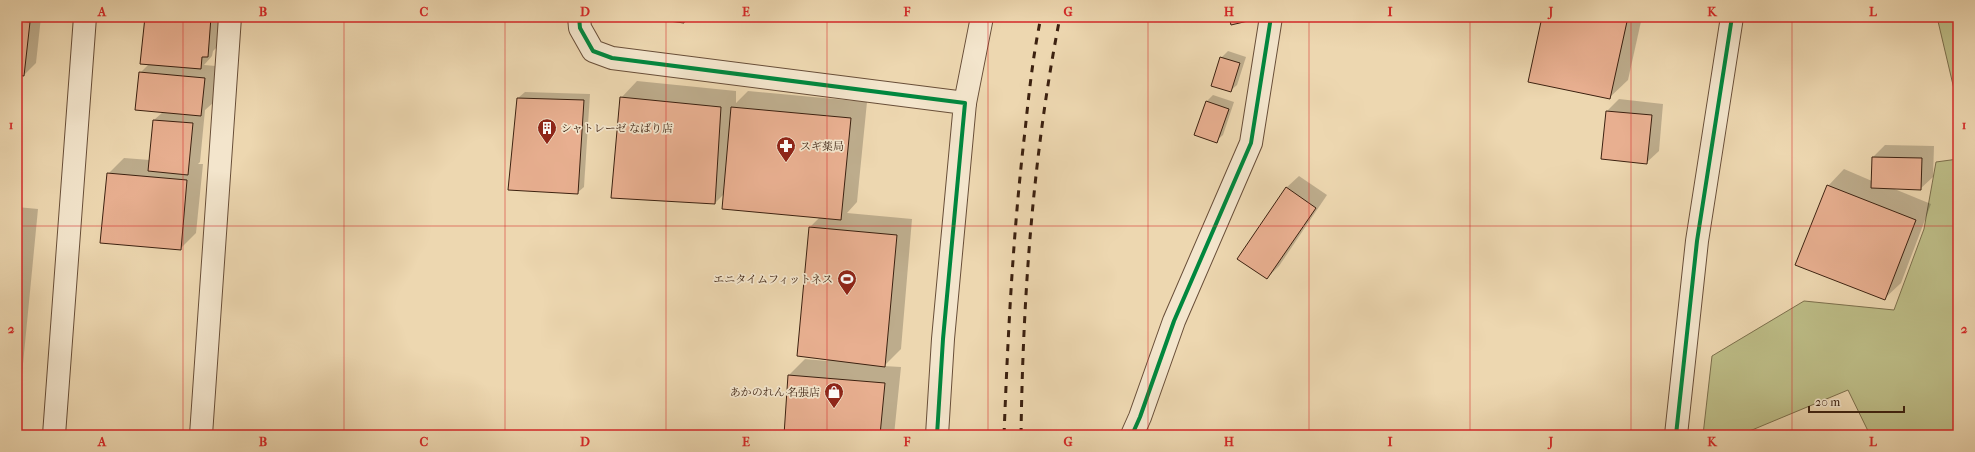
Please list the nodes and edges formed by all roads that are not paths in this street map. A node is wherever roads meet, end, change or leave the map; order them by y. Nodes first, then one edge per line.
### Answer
1 (85, 17) edge
2 (230, 17) edge
3 (579, 17) edge
4 (982, 17) edge
5 (1271, 17) edge
6 (1732, 17) edge
7 (965, 103) junction
8 (54, 435) edge
9 (201, 435) edge
10 (937, 435) edge
11 (1132, 435) edge
12 (1676, 435) edge

1 - 8 street
2 - 9 street
3 - 7 street
4 - 7 street
5 - 11 street
6 - 12 street
7 - 10 street

